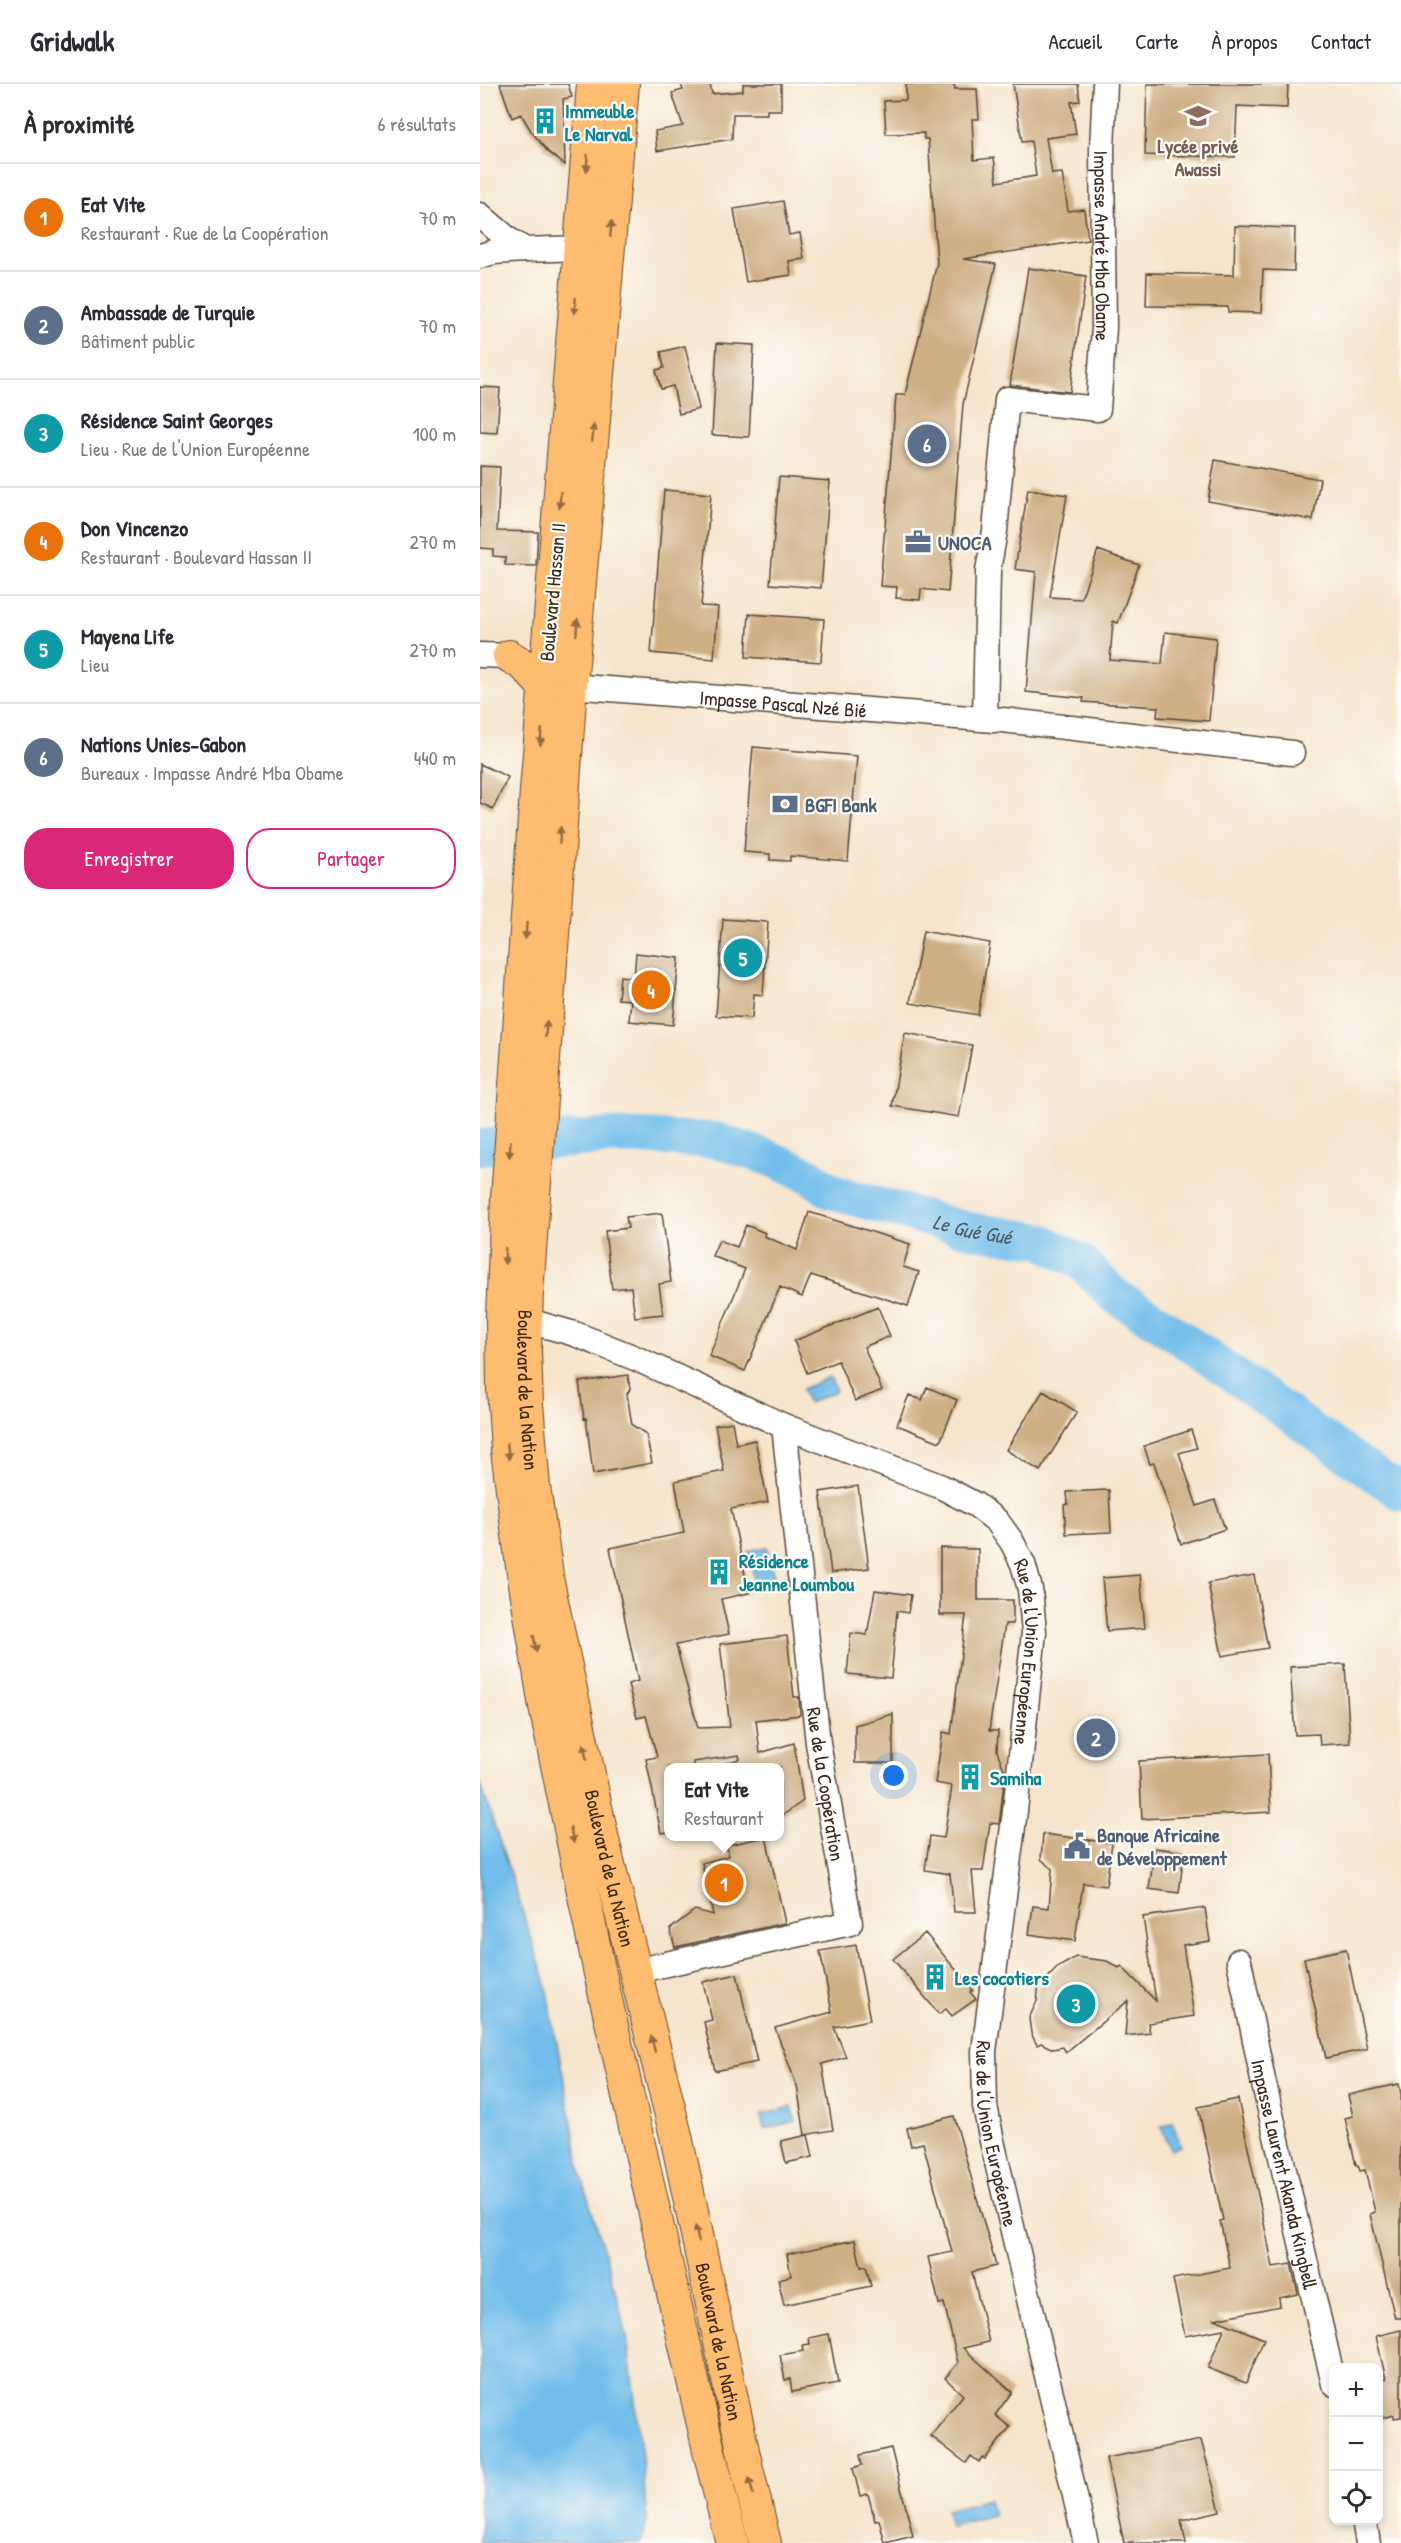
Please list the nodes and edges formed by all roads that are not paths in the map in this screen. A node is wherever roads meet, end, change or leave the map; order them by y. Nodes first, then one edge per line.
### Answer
1 (593, 84) edge
2 (623, 84) edge
3 (1105, 84) edge
4 (480, 215) edge
5 (580, 248) junction
6 (525, 250) junction
7 (480, 256) edge
8 (549, 634) junction
9 (495, 656) edge
10 (558, 686) junction
11 (989, 719) junction
12 (1293, 753) dead end
13 (535, 1184) joint
14 (507, 1197) joint
15 (525, 1320) junction
16 (784, 1426) junction
17 (1239, 1961) dead end
18 (635, 1971) junction
19 (1329, 2363) edge
20 (1365, 2525) edge
21 (732, 2543) edge
22 (765, 2543) edge
23 (1086, 2543) edge
24 (1368, 2543) edge

1 -> 5 main road, Boulevard Hassan II
10 -> 2 main road, Boulevard Hassan II
3 - 11 street, Impasse André Mba Obame
4 - 6 street
5 - 6 street
5 -> 8 main road, Boulevard Hassan II
6 - 7 street
8 - 9 main road
8 - 10 main road, Boulevard Hassan II
9 - 10 main road
10 - 11 street, Impasse Pascal Nzé Bié
13 -> 10 main road, Boulevard Hassan II
10 -> 14 main road, Boulevard Hassan II
11 - 12 street, Impasse Pascal Nzé Bié
13 - 15 main road, Boulevard de la Nation
14 -> 21 main road, Boulevard de la Nation
15 - 16 street, Rue de l'Union Européenne
18 -> 15 main road, Boulevard de la Nation
16 - 18 street, Rue de la Coopération
16 - 23 street, Rue de l'Union Européenne
17 - 19 street, Impasse Laurent Akanda Kingbell
22 -> 18 main road, Boulevard de la Nation
20 - 24 street

